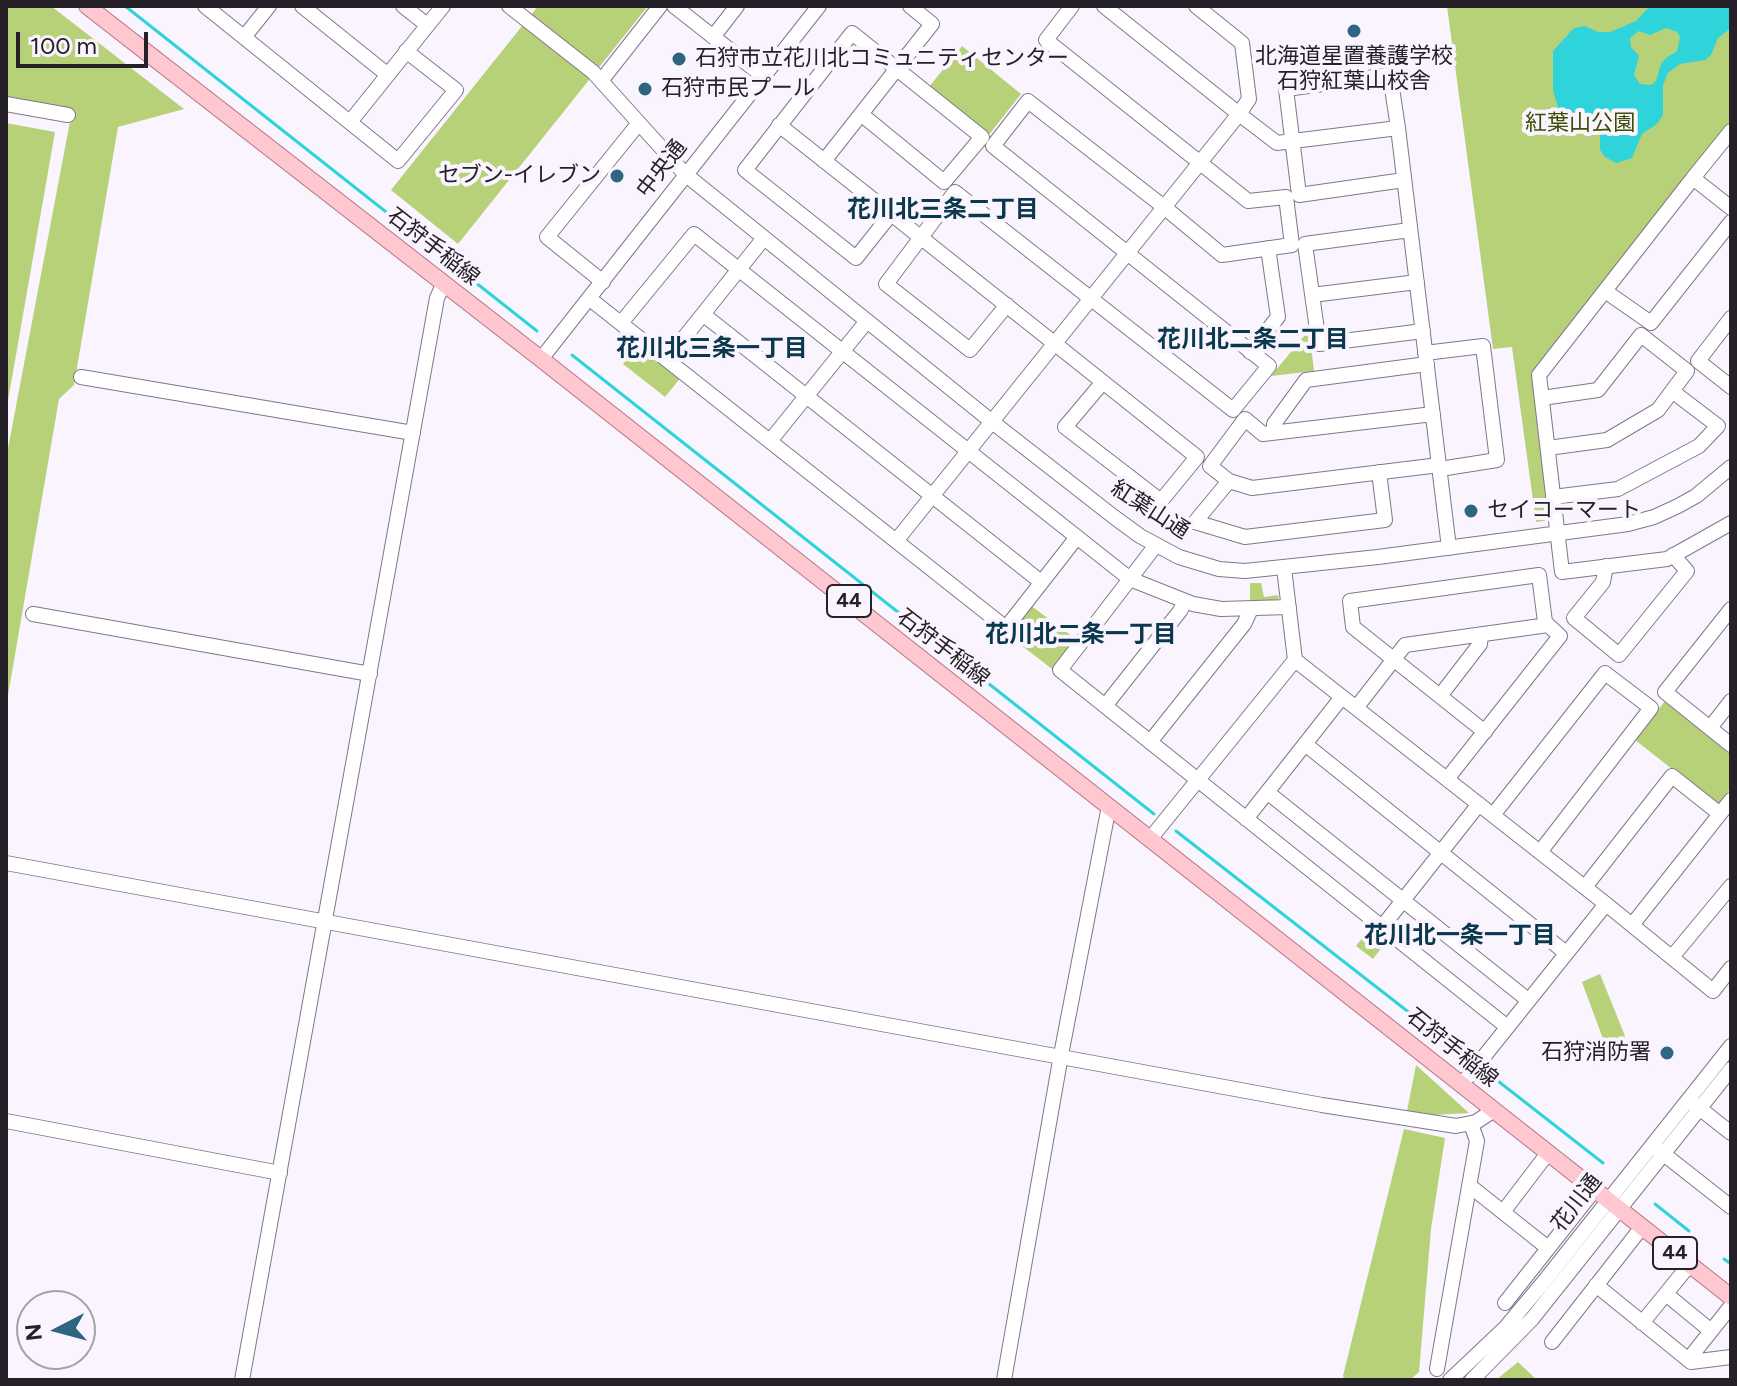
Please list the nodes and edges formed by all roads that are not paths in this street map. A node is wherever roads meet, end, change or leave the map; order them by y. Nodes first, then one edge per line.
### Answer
1 (87, 6) edge
2 (205, 6) edge
3 (269, 6) edge
4 (302, 6) edge
5 (403, 6) edge
6 (443, 6) edge
7 (660, 6) edge
8 (674, 6) edge
9 (737, 6) edge
10 (819, 6) edge
11 (910, 6) edge
12 (1072, 6) edge
13 (1104, 6) edge
14 (1196, 6) edge
15 (516, 8) edge
16 (427, 25) junction
17 (245, 36) junction
18 (713, 37) junction
19 (406, 51) junction
20 (897, 68) junction
21 (388, 75) junction
22 (763, 76) junction
23 (601, 81) junction
24 (6, 104) edge
25 (861, 114) junction
26 (1239, 114) junction
27 (68, 115) dead end
28 (350, 122) junction
29 (639, 123) junction
30 (779, 125) junction
31 (1398, 128) junction
32 (1731, 131) edge
33 (1292, 141) junction
34 (824, 161) junction
35 (1201, 161) junction
36 (685, 174) junction
37 (1693, 178) junction
38 (1404, 180) junction
39 (1164, 207) junction
40 (1731, 208) edge
41 (891, 214) junction
42 (1731, 222) edge
43 (1410, 230) junction
44 (921, 237) junction
45 (764, 238) junction
46 (1268, 248) junction
47 (1127, 253) junction
48 (739, 269) junction
49 (603, 282) junction
50 (1417, 282) junction
51 (444, 283) junction
52 (1605, 291) junction
53 (1312, 295) junction
54 (1091, 297) junction
55 (590, 299) junction
56 (1007, 305) junction
57 (704, 315) junction
58 (1731, 318) edge
59 (867, 321) junction
60 (621, 323) junction
61 (1423, 331) junction
62 (1054, 343) junction
63 (841, 350) junction
64 (1250, 352) junction
65 (541, 359) junction
66 (667, 359) junction
67 (1426, 359) junction
68 (81, 377) dead end
69 (1103, 382) junction
70 (1731, 387) edge
71 (1672, 391) junction
72 (805, 396) junction
73 (1542, 398) junction
74 (1433, 414) junction
75 (991, 421) junction
76 (1274, 432) junction
77 (413, 433) junction
78 (770, 441) junction
79 (1548, 448) junction
80 (968, 451) junction
81 (1439, 467) junction
82 (1731, 467) edge
83 (1379, 472) junction
84 (1229, 481) junction
85 (932, 496) junction
86 (1553, 497) junction
87 (1729, 529) edge
88 (1557, 534) junction
89 (1077, 537) junction
90 (896, 541) junction
91 (1156, 545) junction
92 (1449, 548) junction
93 (1673, 555) junction
94 (1606, 566) junction
95 (1284, 568) junction
96 (1130, 579) junction
97 (1041, 582) junction
98 (1185, 601) junction
99 (1289, 607) junction
100 (1251, 609) junction
101 (1731, 609) edge
102 (33, 614) dead end
103 (1548, 625) junction
104 (1481, 635) junction
105 (1393, 659) junction
106 (1295, 660) junction
107 (370, 674) junction
108 (1440, 696) junction
109 (1342, 697) junction
110 (1731, 701) edge
111 (1105, 706) junction
112 (1356, 708) junction
113 (1710, 728) junction
114 (1485, 732) junction
115 (1150, 742) junction
116 (1305, 744) junction
117 (1731, 745) edge
118 (1447, 779) junction
119 (1194, 785) junction
120 (1267, 792) junction
121 (1731, 800) edge
122 (1479, 804) junction
123 (1109, 806) junction
124 (1720, 814) junction
125 (1493, 815) junction
126 (1246, 819) junction
127 (1156, 833) junction
128 (1441, 852) junction
129 (1540, 852) junction
130 (6, 863) edge
131 (1731, 886) edge
132 (1585, 887) junction
133 (1404, 899) junction
134 (1606, 904) junction
135 (326, 922) junction
136 (1632, 925) junction
137 (1382, 927) junction
138 (1566, 953) junction
139 (1672, 957) junction
140 (1731, 968) edge
141 (1528, 1000) junction
142 (1506, 1026) junction
143 (1731, 1046) edge
144 (1061, 1055) junction
145 (1731, 1069) edge
146 (1472, 1072) junction
147 (1694, 1104) junction
148 (1494, 1110) junction
149 (6, 1121) edge
150 (1471, 1124) junction
151 (1731, 1133) edge
152 (1658, 1149) junction
153 (1548, 1153) junction
154 (280, 1173) junction
155 (1470, 1186) junction
156 (1608, 1199) junction
157 (1731, 1207) edge
158 (1503, 1212) junction
159 (1642, 1227) junction
160 (1548, 1248) junction
161 (1690, 1264) junction
162 (1596, 1285) junction
163 (1666, 1294) junction
164 (1731, 1297) edge
165 (1505, 1303) dead end
166 (1731, 1306) edge
167 (1642, 1323) junction
168 (1711, 1331) junction
169 (1552, 1342) dead end
170 (1731, 1357) edge
171 (1688, 1360) junction
172 (1437, 1369) dead end
173 (242, 1380) edge
174 (1004, 1380) edge
175 (1450, 1380) edge
176 (1472, 1380) edge

1 - 51 main road, 石狩手稲線 / 44
2 - 17 street
3 - 17 street
4 - 21 street
5 - 16 street
6 - 16 street
7 - 23 street
8 - 18 street
9 - 18 street
10 - 22 street, 中央通
11 - 20 street
12 - 35 street
13 - 26 street
14 - 26 street
15 - 23 street, 紅葉山通
16 - 19 street
17 - 28 street
18 - 22 street
19 - 21 street
19 - 28 street
20 - 25 street
20 - 25 street
20 - 30 street
21 - 28 street
22 - 36 street, 中央通
23 - 29 street, 紅葉山通
24 - 27 street
25 - 34 street
26 - 33 street
26 - 35 street
29 - 36 street, 紅葉山通
29 - 49 street
30 - 34 street
30 - 41 street
31 - 33 street
31 - 33 street
31 - 38 street
32 - 37 street
33 - 38 street
34 - 41 street
35 - 39 street
35 - 46 street
36 - 45 street, 紅葉山通
36 - 49 street, 中央通
37 - 40 street
37 - 52 street
38 - 43 street
39 - 46 street
39 - 47 street
39 - 47 street
41 - 44 street
42 - 52 street
43 - 50 street
43 - 53 street
44 - 54 street
44 - 56 street
44 - 56 street
45 - 48 street
45 - 59 street, 紅葉山通
46 - 64 street
47 - 54 street
47 - 64 street
48 - 57 street
48 - 60 street
48 - 63 street
49 - 55 street, 中央通
50 - 53 street
50 - 61 street
51 - 65 main road, 石狩手稲線 / 44
51 - 77 street
52 - 73 street
53 - 61 street
54 - 62 street
54 - 64 street
55 - 60 street
55 - 65 street, 中央通
56 - 62 street
57 - 66 street
57 - 72 street
58 - 70 street
59 - 63 street
59 - 75 street, 紅葉山通
60 - 66 street
61 - 67 street
62 - 69 street
62 - 75 street
63 - 72 street
63 - 80 street
65 - 123 main road, 石狩手稲線 / 44
66 - 78 street
67 - 74 street
67 - 76 street
67 - 81 street
68 - 77 street
69 - 69 street
71 - 73 street
71 - 79 street
71 - 86 street
72 - 78 street
72 - 85 street
73 - 79 street
74 - 76 street
74 - 81 street
75 - 80 street
75 - 91 street, 紅葉山通
76 - 84 street
77 - 107 street
78 - 90 street
79 - 86 street
80 - 85 street
80 - 89 street
81 - 83 street
81 - 92 street
82 - 88 street, 紅葉山通
83 - 84 street
83 - 84 street
85 - 90 street
85 - 97 street
86 - 88 street
87 - 93 street
88 - 92 street, 紅葉山通
88 - 94 street
89 - 96 street
89 - 97 street
90 - 97 street
91 - 95 street, 紅葉山通
91 - 96 street
92 - 95 street, 紅葉山通
93 - 94 street
93 - 94 street
95 - 99 street
96 - 98 street
96 - 111 street
98 - 100 street
98 - 111 street
99 - 100 street
99 - 106 street
100 - 115 street
101 - 113 street
102 - 107 street
103 - 104 street
103 - 105 street
103 - 114 street
104 - 105 street
104 - 108 street
105 - 108 street
105 - 112 street
106 - 109 street
106 - 119 street
107 - 135 street
108 - 114 street
109 - 112 street
109 - 116 street
110 - 113 street
111 - 115 street
112 - 118 street
113 - 117 street
114 - 118 street
115 - 119 street
116 - 120 street
116 - 128 street
118 - 122 street
119 - 126 street
119 - 127 street
120 - 126 street
120 - 133 street
121 - 124 street
122 - 125 street
122 - 128 street
123 - 127 main road, 石狩手稲線 / 44
123 - 144 street
124 - 132 street
124 - 136 street
125 - 129 street
125 - 129 street
126 - 137 street
127 - 146 main road, 石狩手稲線 / 44
128 - 133 street
128 - 138 street
129 - 132 street
130 - 135 street
131 - 139 street
132 - 134 street
133 - 137 street
133 - 141 street
134 - 136 street
134 - 138 street
135 - 144 street
135 - 154 street
136 - 139 street
137 - 142 street
138 - 141 street
139 - 140 street
141 - 142 street
142 - 146 street
143 - 147 street, 花川通
144 - 150 street
144 - 174 street
145 - 147 street, 花川通
146 - 148 main road, 石狩手稲線 / 44
147 - 151 street
147 - 152 street, 花川通
148 - 150 street
148 - 153 main road, 石狩手稲線 / 44
149 - 154 street
150 - 155 street
152 - 156 street, 花川通
152 - 157 street
153 - 156 main road, 石狩手稲線 / 44
153 - 158 street
154 - 173 street
155 - 158 street
155 - 172 street
156 - 159 main road, 石狩手稲線 / 44
156 - 160 street
156 - 175 street, 花川通
156 - 176 street, 花川通
158 - 160 street
159 - 161 main road, 石狩手稲線 / 44
159 - 162 street
160 - 165 street
161 - 163 street
161 - 164 main road, 石狩手稲線 / 44
162 - 167 street
162 - 169 street
163 - 167 street
163 - 168 street
166 - 168 street
167 - 171 street
168 - 171 street
170 - 171 street

